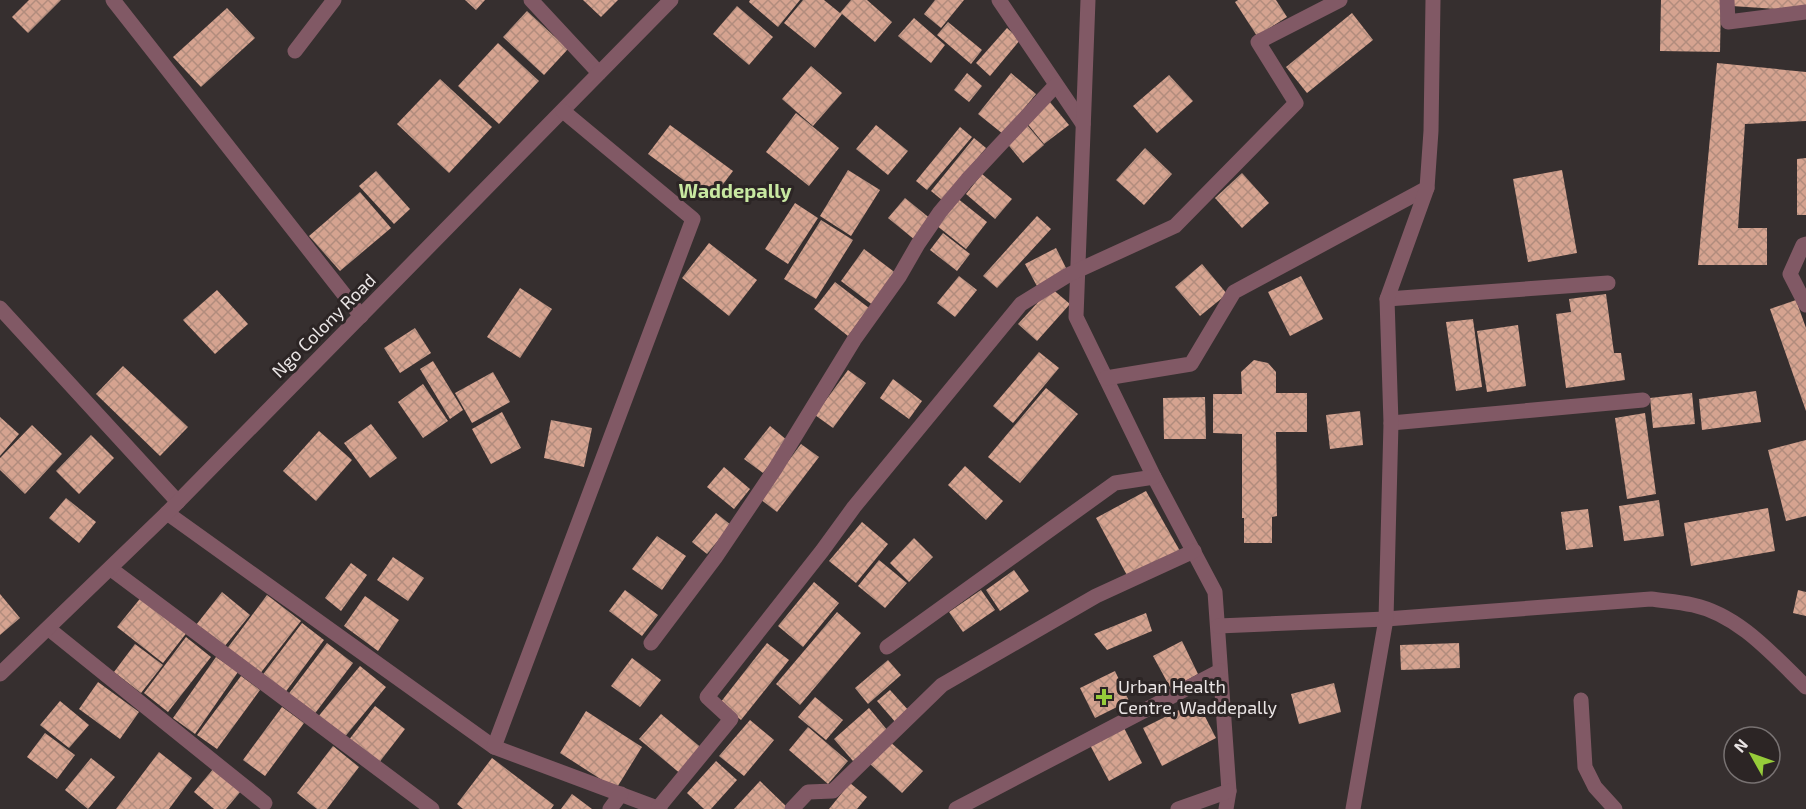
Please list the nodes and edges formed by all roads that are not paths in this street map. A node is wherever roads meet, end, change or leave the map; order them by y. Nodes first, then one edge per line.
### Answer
1 (113, 0) edge
2 (333, 0) edge
3 (531, 0) edge
4 (671, 0) edge
5 (999, 0) edge
6 (1088, 0) edge
7 (1340, 0) edge
8 (1433, 0) edge
9 (1726, 0) edge
10 (1806, 12) edge
11 (295, 51) dead end
12 (599, 74) junction
13 (1056, 85) junction
14 (563, 111) junction
15 (1083, 124) junction
16 (1426, 188) junction
17 (1806, 244) edge
18 (1078, 271) junction
19 (1608, 283) dead end
20 (1387, 299) junction
21 (1806, 305) edge
22 (0, 308) edge
23 (361, 316) junction
24 (1107, 378) junction
25 (1643, 400) dead end
26 (1391, 423) junction
27 (1154, 477) junction
28 (178, 502) junction
29 (167, 513) junction
30 (1194, 551) junction
31 (111, 568) junction
32 (1386, 619) junction
33 (1218, 626) junction
34 (49, 629) junction
35 (651, 643) dead end
36 (887, 647) dead end
37 (1220, 671) junction
38 (0, 674) edge
39 (1806, 687) edge
40 (1581, 700) dead end
41 (494, 747) junction
42 (1229, 791) junction
43 (621, 794) junction
44 (265, 802) dead end
45 (659, 808) edge
46 (432, 809) edge
47 (610, 809) edge
48 (792, 809) edge
49 (956, 809) edge
50 (1178, 809) edge
51 (1226, 809) edge
52 (1353, 809) edge
53 (1615, 809) edge

1 - 23 street
2 - 11 street
3 - 12 street
4 - 12 street, Ngo Colony Road
5 - 13 street
6 - 15 street
7 - 18 street
8 - 16 street
9 - 10 street
12 - 14 street, Ngo Colony Road
13 - 15 street
13 - 35 street
14 - 23 street, Ngo Colony Road
14 - 41 street
15 - 18 street
16 - 20 street
16 - 24 street
17 - 21 street
18 - 24 street
18 - 45 street
19 - 20 street
20 - 26 street
22 - 28 street
23 - 28 street, Ngo Colony Road
24 - 27 street
25 - 26 street
26 - 32 street
27 - 30 street
27 - 36 street
28 - 29 street, Ngo Colony Road
29 - 31 street, Ngo Colony Road
29 - 41 street
30 - 33 street
30 - 48 street
31 - 34 street, Ngo Colony Road
31 - 46 street
32 - 33 street
32 - 39 street
32 - 52 street
33 - 37 street
34 - 38 street, Ngo Colony Road
34 - 44 street
37 - 42 street
37 - 49 street
40 - 53 street
41 - 43 street
42 - 50 street
42 - 51 street
43 - 45 street
43 - 47 street

